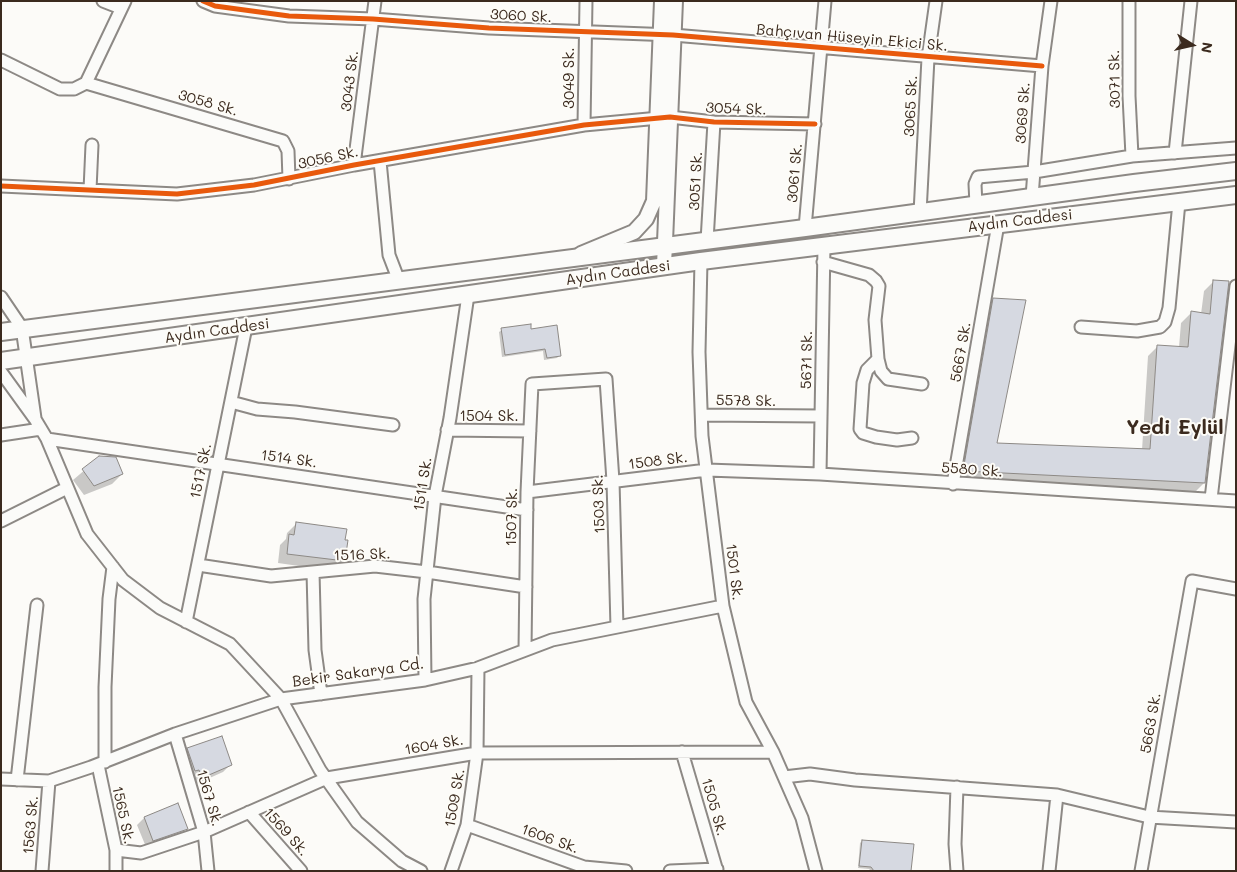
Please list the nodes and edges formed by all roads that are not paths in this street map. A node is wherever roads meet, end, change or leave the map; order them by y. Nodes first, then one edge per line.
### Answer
1 (103, 1) edge
2 (203, 1) edge
3 (375, 1) edge
4 (586, 1) edge
5 (662, 1) edge
6 (675, 1) edge
7 (825, 1) edge
8 (936, 1) edge
9 (1051, 1) edge
10 (1129, 1) edge
11 (1191, 1) edge
12 (123, 5) edge
13 (373, 19) junction
14 (584, 32) junction
15 (667, 35) junction
16 (820, 48) junction
17 (928, 58) junction
18 (1, 60) edge
19 (1042, 66) junction
20 (86, 83) junction
21 (664, 117) junction
22 (714, 122) junction
23 (815, 124) junction
24 (584, 125) junction
25 (92, 145) dead end
26 (1236, 148) edge
27 (1175, 153) junction
28 (1132, 156) junction
29 (380, 161) junction
30 (354, 165) junction
31 (1236, 171) edge
32 (1034, 172) junction
33 (289, 179) junction
34 (1, 186) edge
35 (90, 190) junction
36 (1236, 195) edge
37 (1032, 197) junction
38 (1179, 202) junction
39 (976, 205) junction
40 (920, 213) junction
41 (998, 224) junction
42 (805, 228) junction
43 (707, 241) junction
44 (665, 246) junction
45 (824, 254) junction
46 (568, 259) junction
47 (701, 261) junction
48 (664, 266) junction
49 (398, 280) junction
50 (1236, 286) edge
51 (468, 295) junction
52 (1, 297) edge
53 (246, 327) junction
54 (1081, 327) dead end
55 (22, 328) junction
56 (1, 332) edge
57 (26, 358) junction
58 (878, 359) junction
59 (1, 361) edge
60 (1, 372) edge
61 (532, 384) joint
62 (922, 384) dead end
63 (231, 402) junction
64 (702, 415) junction
65 (821, 416) junction
66 (393, 425) dead end
67 (41, 429) junction
68 (448, 430) junction
69 (530, 431) junction
70 (1, 435) edge
71 (912, 438) dead end
72 (218, 463) junction
73 (706, 470) junction
74 (820, 474) junction
75 (613, 481) junction
76 (954, 484) junction
77 (67, 488) junction
78 (527, 492) junction
79 (435, 496) junction
80 (1211, 499) junction
81 (1236, 501) edge
82 (527, 510) junction
83 (1, 521) edge
84 (198, 565) junction
85 (113, 567) junction
86 (313, 572) junction
87 (427, 572) junction
88 (526, 587) junction
89 (1236, 589) edge
90 (37, 605) dead end
91 (723, 606) junction
92 (186, 622) junction
93 (618, 627) junction
94 (525, 650) junction
95 (478, 668) junction
96 (425, 680) junction
97 (321, 694) junction
98 (281, 699) junction
99 (175, 734) junction
100 (682, 752) junction
101 (773, 752) junction
102 (478, 753) junction
103 (101, 763) junction
104 (784, 777) junction
105 (327, 778) junction
106 (1, 779) edge
107 (17, 780) junction
108 (49, 781) junction
109 (957, 787) junction
110 (1057, 795) junction
111 (249, 812) junction
112 (1149, 817) junction
113 (1236, 822) edge
114 (467, 826) junction
115 (204, 832) junction
116 (116, 850) junction
117 (717, 870) edge
118 (42, 871) edge
119 (116, 871) edge
120 (208, 871) edge
121 (301, 871) edge
122 (421, 871) edge
123 (451, 871) edge
124 (626, 871) edge
125 (670, 871) edge
126 (816, 871) edge
127 (958, 871) edge
128 (1049, 871) edge
129 (1141, 871) edge

1 - 12 street
2 - 13 street, 3060 Sk.
3 - 13 street, 3043 Sk.
4 - 14 street, 3049 Sk.
5 - 15 main road
6 - 15 main road
7 - 16 street, 3061 Sk.
8 - 17 street, 3065 Sk.
9 - 19 street, 3069 Sk.
10 - 28 street, 3071 Sk.
11 - 27 street
12 - 20 street
13 - 14 street, 3060 Sk.
13 - 30 street, 3043 Sk.
14 - 15 street, 3060 Sk.
14 - 24 street, 3049 Sk.
15 - 16 street, Bahçıvan Hüseyin Ekici Sk.
15 - 21 main road
16 - 17 street, Bahçıvan Hüseyin Ekici Sk.
16 - 23 street, 3061 Sk.
17 - 19 street, Bahçıvan Hüseyin Ekici Sk.
17 - 40 street, 3065 Sk.
18 - 20 street
19 - 32 street, 3069 Sk.
20 - 33 street, 3058 Sk.
21 - 22 street, 3054 Sk.
21 - 24 street, 3056 Sk.
21 - 44 main road
21 - 46 main road
22 - 23 street, 3054 Sk.
22 - 43 street, 3051 Sk.
23 - 42 street, 3061 Sk.
24 - 29 street, 3056 Sk.
25 - 35 street
26 - 27 street
27 - 28 street
28 - 32 street
29 - 30 street, 3056 Sk.
29 - 49 street
30 - 33 street, 3056 Sk.
31 - 37 highway, Aydın Caddesi
32 - 37 street, 3069 Sk.
32 - 39 street
33 - 35 street, 3056 Sk.
34 - 35 street, 3056 Sk.
36 - 38 highway, Aydın Caddesi
37 - 39 highway, Aydın Caddesi
38 - 41 highway, Aydın Caddesi
38 - 54 street
39 - 40 highway, Aydın Caddesi
40 - 42 highway, Aydın Caddesi
41 - 45 highway, Aydın Caddesi
41 - 76 street, 5667 Sk.
42 - 43 highway, Aydın Caddesi
43 - 44 highway, Aydın Caddesi
44 - 46 highway, Aydın Caddesi
44 - 48 main road
45 - 47 highway, Aydın Caddesi
45 - 58 street
45 - 65 street, 5671 Sk.
46 - 49 highway, Aydın Caddesi
47 - 48 highway, Aydın Caddesi
47 - 64 street, 1501 Sk.
48 - 51 highway, Aydın Caddesi
49 - 55 highway, Aydın Caddesi
50 - 80 street
51 - 53 highway, Aydın Caddesi
51 - 68 street, 1511 Sk.
52 - 55 street
53 - 57 highway, Aydın Caddesi
53 - 63 street, 1517 Sk.
55 - 56 highway, Aydın Caddesi
55 - 57 street
57 - 59 highway, Aydın Caddesi
57 - 67 street
58 - 62 street
58 - 71 street
60 - 67 street
61 - 69 street, 1507 Sk.
61 - 75 street, 1503 Sk.
63 - 66 street
63 - 72 street, 1517 Sk.
64 - 65 street, 5578 Sk.
64 - 73 street, 1501 Sk.
65 - 74 street, 5671 Sk.
67 - 70 street, 1514 Sk.
67 - 72 street, 1514 Sk.
67 - 77 street
68 - 69 street, 1504 Sk.
68 - 79 street, 1511 Sk.
69 - 78 street, 1507 Sk.
72 - 79 street, 1514 Sk.
72 - 84 street, 1517 Sk.
73 - 74 street, 5580 Sk.
73 - 75 street, 1508 Sk.
73 - 91 street, 1501 Sk.
74 - 76 street, 5580 Sk.
75 - 78 street, 1508 Sk.
75 - 93 street, 1503 Sk.
76 - 80 street, 5580 Sk.
77 - 83 street
77 - 85 street
78 - 82 street, 1507 Sk.
79 - 82 street, 1514 Sk.
79 - 87 street, 1511 Sk.
80 - 81 street, 5580 Sk.
82 - 88 street, 1507 Sk.
84 - 86 street, 1516 Sk.
84 - 92 street, 1517 Sk.
85 - 92 street
85 - 103 street, 1565 Sk.
86 - 87 street, 1516 Sk.
86 - 97 street
87 - 88 street, 1516 Sk.
87 - 96 street, 1511 Sk.
88 - 94 street, 1507 Sk.
89 - 112 street, 5663 Sk.
90 - 107 street
91 - 93 street, Bekir Sakarya Cd.
91 - 101 street, 1501 Sk.
92 - 98 street
93 - 94 street, Bekir Sakarya Cd.
94 - 95 street, Bekir Sakarya Cd.
95 - 96 street, Bekir Sakarya Cd.
95 - 102 street, 1509 Sk.
96 - 97 street, Bekir Sakarya Cd.
97 - 98 street, Bekir Sakarya Cd.
98 - 99 street, Bekir Sakarya Cd.
98 - 105 street
99 - 103 street, Bekir Sakarya Cd.
99 - 115 street, 1567 Sk.
100 - 101 street, 1604 Sk.
100 - 102 street, 1604 Sk.
100 - 117 street, 1505 Sk.
101 - 104 street, 1501 Sk.
102 - 105 street, 1604 Sk.
102 - 114 street, 1509 Sk.
103 - 108 street, Bekir Sakarya Cd.
103 - 116 street, 1565 Sk.
104 - 109 street
104 - 126 street, 1501 Sk.
105 - 111 street, 1604 Sk.
105 - 122 street
106 - 107 street, Bekir Sakarya Cd.
107 - 108 street, Bekir Sakarya Cd.
108 - 118 street, 1563 Sk.
109 - 110 street
109 - 127 street
110 - 112 street
110 - 128 street
111 - 115 street, 1604 Sk.
111 - 121 street, 1569 Sk.
112 - 113 street
112 - 129 street, 5663 Sk.
114 - 123 street, 1509 Sk.
114 - 124 street, 1606 Sk.
115 - 116 street, 1604 Sk.
115 - 120 street, 1567 Sk.
116 - 119 street, 1565 Sk.
117 - 125 street

